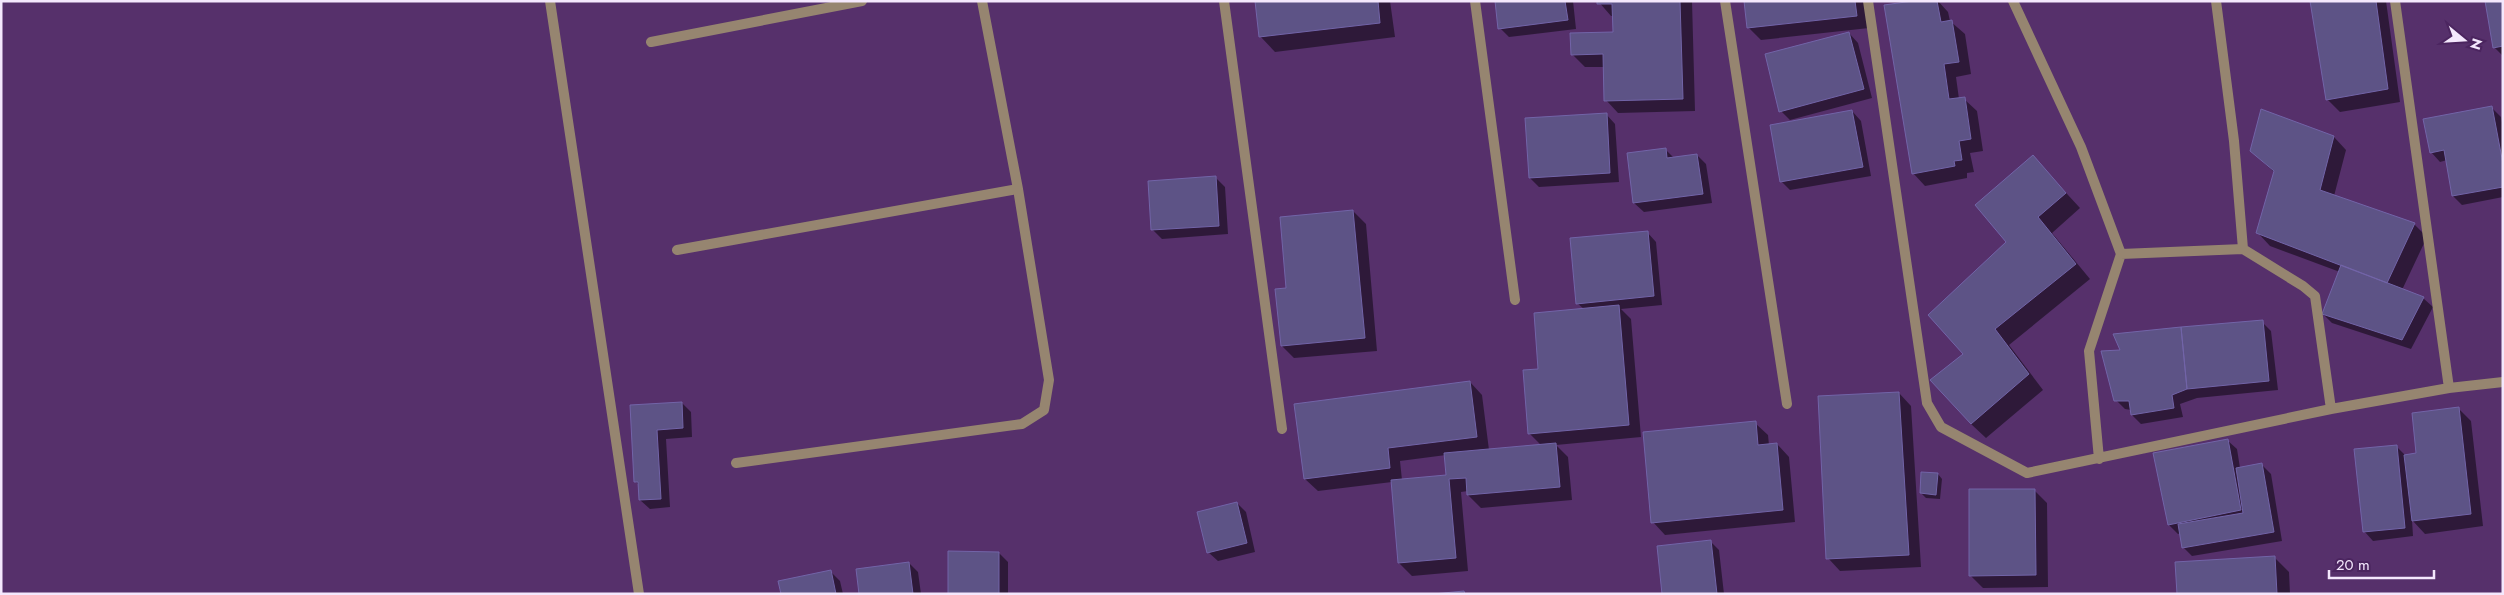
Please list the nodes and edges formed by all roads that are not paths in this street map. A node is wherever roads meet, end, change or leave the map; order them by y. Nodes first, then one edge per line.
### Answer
1 (550, 1) edge
2 (862, 1) edge
3 (982, 1) edge
4 (1224, 1) edge
5 (1475, 1) edge
6 (1725, 1) edge
7 (1868, 1) edge
8 (2013, 1) edge
9 (2216, 1) edge
10 (2395, 1) edge
11 (651, 42) dead end
12 (1018, 188) junction
13 (2242, 249) junction
14 (677, 250) dead end
15 (2121, 254) junction
16 (1516, 300) dead end
17 (2503, 382) edge
18 (2449, 388) junction
19 (1787, 404) dead end
20 (2331, 409) junction
21 (1282, 429) dead end
22 (2098, 459) junction
23 (736, 463) dead end
24 (639, 594) edge

1 - 24 street
2 - 11 street
3 - 12 street
4 - 21 street
5 - 16 street
6 - 19 street
7 - 22 street
8 - 15 street
9 - 13 street
10 - 18 street
12 - 14 street
12 - 23 street
13 - 15 street
13 - 20 street
15 - 22 street
17 - 18 street
18 - 20 street
20 - 22 street

